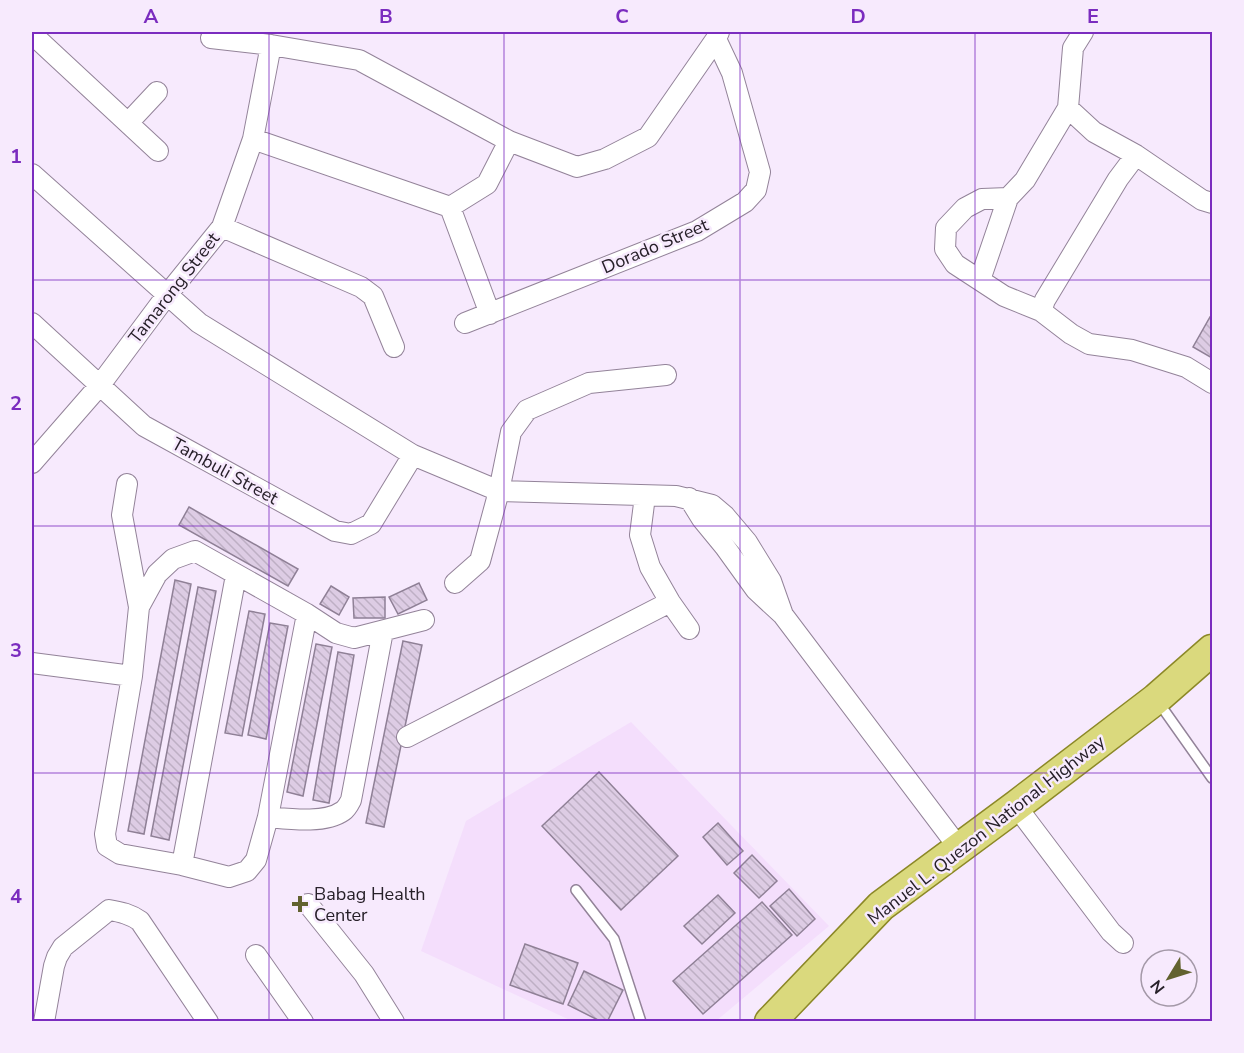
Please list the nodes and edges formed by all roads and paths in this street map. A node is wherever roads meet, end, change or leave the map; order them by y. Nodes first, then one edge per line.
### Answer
1 (1083, 32) edge
2 (32, 34) edge
3 (717, 35) edge
4 (211, 38) dead end
5 (271, 45) junction
6 (157, 92) dead end
7 (1068, 108) junction
8 (128, 123) junction
9 (253, 139) junction
10 (509, 141) junction
11 (158, 151) dead end
12 (1136, 155) junction
13 (32, 174) edge
14 (1008, 198) junction
15 (1212, 203) edge
16 (450, 207) junction
17 (222, 227) junction
18 (980, 280) junction
19 (167, 295) junction
20 (1041, 311) junction
21 (490, 314) junction
22 (465, 323) dead end
23 (32, 324) edge
24 (394, 347) dead end
25 (666, 375) dead end
26 (1212, 382) edge
27 (100, 385) junction
28 (413, 455) junction
29 (32, 463) edge
30 (127, 484) dead end
31 (499, 491) junction
32 (645, 496) junction
33 (236, 575) junction
34 (454, 583) dead end
35 (670, 602) junction
36 (139, 607) junction
37 (308, 614) junction
38 (424, 620) dead end
39 (689, 629) dead end
40 (383, 631) junction
41 (1212, 650) edge
42 (32, 664) edge
43 (132, 676) junction
44 (1156, 699) junction
45 (407, 737) dead end
46 (1212, 778) edge
47 (1016, 806) junction
48 (268, 817) junction
49 (959, 848) junction
50 (182, 865) junction
51 (576, 890) dead end
52 (308, 904) dead end
53 (1124, 943) dead end
54 (256, 956) dead end
55 (44, 1022) edge
56 (208, 1022) edge
57 (303, 1022) edge
58 (394, 1022) edge
59 (640, 1022) edge
60 (770, 1022) edge

1 - 7 street
2 - 8 street
3 - 10 street
3 - 21 street, Dorado Street
4 - 5 street
5 - 9 street, Tamarong Street
5 - 10 street
6 - 8 street
7 - 12 street
7 - 14 street
8 - 11 street
9 - 16 street
9 - 17 street, Tamarong Street
10 - 16 street
12 - 15 street
12 - 20 street
13 - 19 street
14 - 18 street
14 - 18 street
16 - 21 street
17 - 19 street, Tamarong Street
17 - 24 street
18 - 20 street
19 - 27 street, Tamarong Street
19 - 28 street
20 - 26 street
21 - 22 street, Dorado Street
23 - 27 street, Tambuli Street
25 - 31 street
27 - 28 street, Tambuli Street
27 - 29 street, Tamarong Street
28 - 31 street
30 - 36 street
31 - 32 street
31 - 34 street
32 - 35 street
32 - 49 street
33 - 36 street
33 - 37 street
33 - 50 street
35 - 39 street
35 - 45 street
36 - 43 street
37 - 40 street
37 - 48 street
38 - 40 street
40 - 48 street
41 - 44 main road, Manuel L. Quezon National Highway
42 - 43 street
43 - 50 street
44 - 46 lane
44 - 47 main road, Manuel L. Quezon National Highway
47 - 49 main road, Manuel L. Quezon National Highway
47 - 53 street
48 - 50 street
49 - 60 main road, Manuel L. Quezon National Highway
51 - 59 lane
52 - 58 street
54 - 57 street
55 - 56 street

